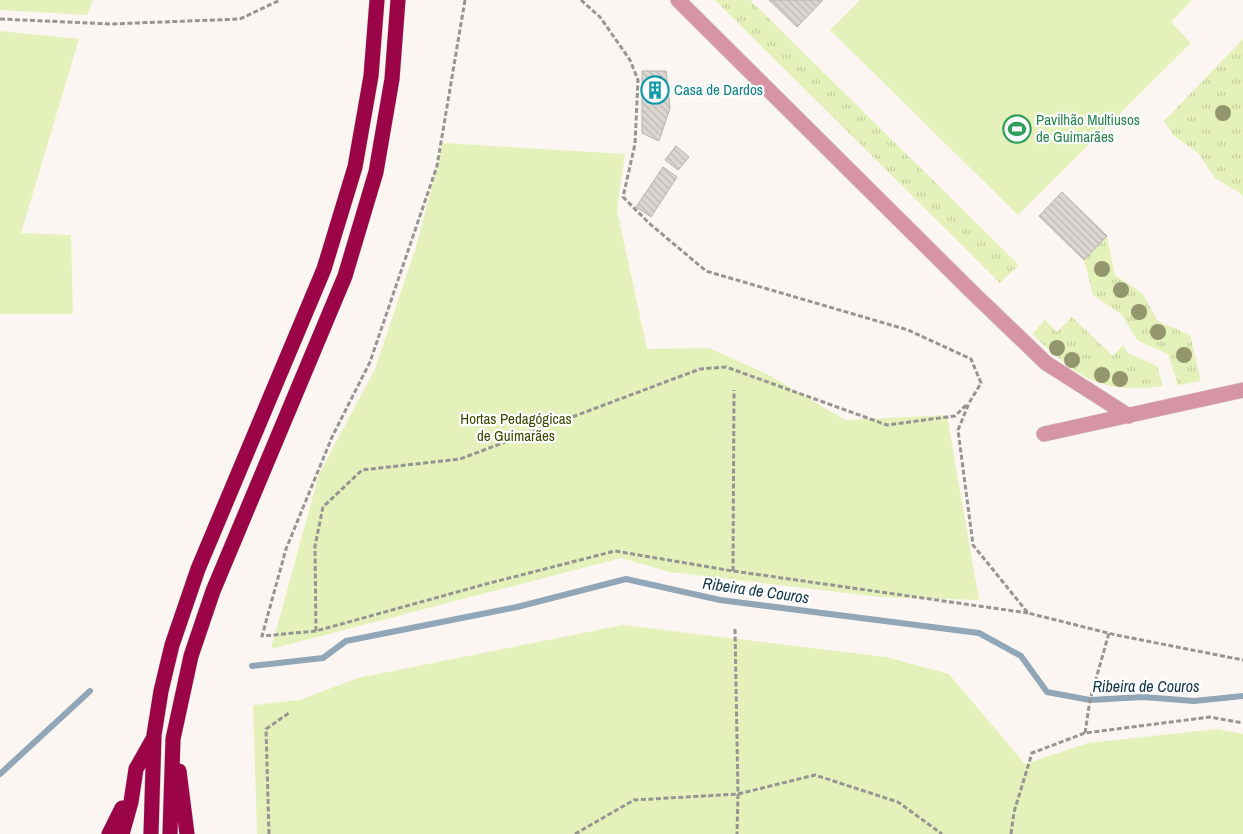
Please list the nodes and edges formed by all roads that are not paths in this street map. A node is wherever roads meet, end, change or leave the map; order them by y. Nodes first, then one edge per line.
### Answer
1 (377, 0) edge
2 (398, 0) edge
3 (678, 0) edge
4 (1243, 390) edge
5 (1129, 416) junction
6 (1044, 434) dead end
7 (154, 736) junction
8 (173, 739) junction
9 (136, 769) junction
10 (109, 834) edge
11 (122, 834) edge
12 (151, 834) edge
13 (170, 834) edge
14 (187, 834) edge

1 - 7 highway
2 - 8 highway
3 - 5 lane
4 - 5 lane
5 - 6 lane
7 - 9 highway
7 - 12 highway
8 - 13 highway
8 - 14 highway
9 - 10 highway
9 - 11 highway

